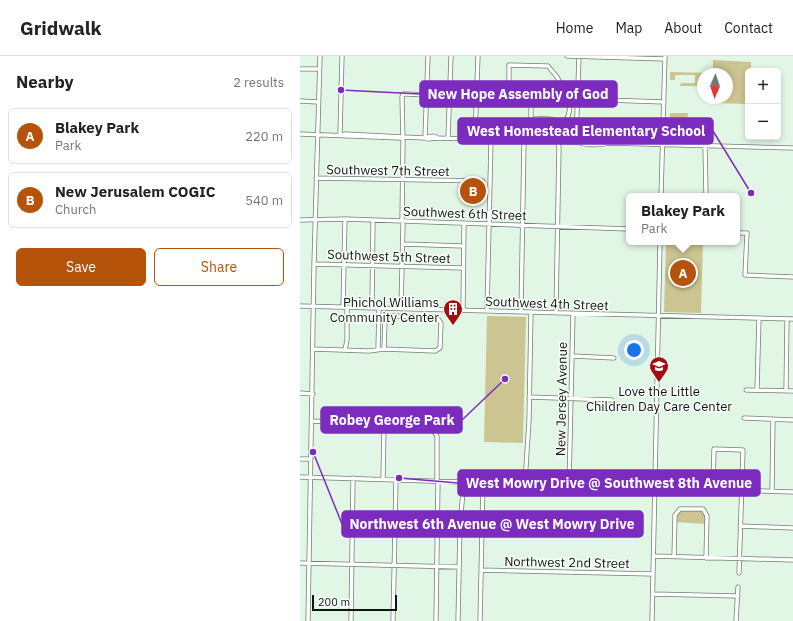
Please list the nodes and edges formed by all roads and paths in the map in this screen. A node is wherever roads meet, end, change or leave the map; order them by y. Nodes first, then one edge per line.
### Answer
1 (320, 56) edge
2 (342, 56) edge
3 (428, 56) edge
4 (450, 56) edge
5 (478, 56) edge
6 (567, 56) edge
7 (579, 56) edge
8 (609, 57) edge
9 (628, 57) edge
10 (665, 58) edge
11 (300, 69) edge
12 (319, 69) junction
13 (427, 95) junction
14 (578, 99) junction
15 (300, 101) edge
16 (318, 102) junction
17 (664, 102) junction
18 (559, 123) junction
19 (300, 134) edge
20 (317, 135) junction
21 (340, 135) junction
22 (403, 137) junction
23 (425, 138) junction
24 (448, 138) junction
25 (475, 139) junction
26 (491, 140) junction
27 (524, 141) junction
28 (558, 142) junction
29 (576, 142) junction
30 (662, 144) junction
31 (705, 146) junction
32 (793, 148) edge
33 (316, 178) junction
34 (403, 180) junction
35 (483, 181) dead end
36 (661, 193) edge
37 (706, 193) edge
38 (344, 219) junction
39 (300, 220) edge
40 (315, 220) junction
41 (373, 220) junction
42 (402, 221) junction
43 (464, 223) junction
44 (489, 224) junction
45 (523, 225) junction
46 (557, 227) junction
47 (626, 229) edge
48 (740, 233) edge
49 (403, 244) junction
50 (660, 245) edge
51 (463, 246) junction
52 (314, 264) junction
53 (344, 264) junction
54 (372, 264) junction
55 (403, 266) junction
56 (463, 268) junction
57 (793, 277) edge
58 (300, 306) edge
59 (314, 306) junction
60 (345, 307) junction
61 (372, 308) junction
62 (379, 308) junction
63 (401, 309) junction
64 (413, 309) junction
65 (463, 310) junction
66 (487, 311) junction
67 (521, 312) junction
68 (531, 312) junction
69 (556, 313) junction
70 (573, 314) junction
71 (413, 316) junction
72 (659, 316) junction
73 (759, 318) junction
74 (787, 319) junction
75 (793, 319) edge
76 (313, 349) junction
77 (378, 349) junction
78 (384, 349) junction
79 (345, 350) junction
80 (572, 356) junction
81 (614, 358) dead end
82 (746, 390) dead end
83 (757, 390) junction
84 (786, 391) junction
85 (793, 391) edge
86 (300, 393) edge
87 (313, 394) junction
88 (529, 397) junction
89 (571, 399) junction
90 (612, 400) dead end
91 (744, 418) dead end
92 (773, 419) junction
93 (793, 420) edge
94 (312, 421) junction
95 (384, 423) junction
96 (300, 458) edge
97 (311, 459) junction
98 (300, 477) edge
99 (311, 477) junction
100 (353, 478) junction
101 (383, 479) junction
102 (396, 480) junction
103 (438, 481) junction
104 (464, 482) junction
105 (483, 482) junction
106 (525, 483) junction
107 (569, 485) junction
108 (655, 487) junction
109 (713, 489) junction
110 (742, 490) junction
111 (772, 491) junction
112 (793, 492) edge
113 (740, 526) junction
114 (793, 528) edge
115 (654, 556) junction
116 (674, 557) junction
117 (706, 558) junction
118 (739, 559) junction
119 (793, 560) edge
120 (300, 563) edge
121 (310, 564) junction
122 (352, 565) junction
123 (395, 566) junction
124 (436, 567) junction
125 (460, 567) junction
126 (481, 570) junction
127 (739, 573) dead end
128 (653, 574) junction
129 (738, 587) dead end
130 (653, 594) junction
131 (738, 596) junction
132 (308, 621) edge
133 (351, 621) edge
134 (394, 621) edge
135 (436, 621) edge
136 (458, 621) edge
137 (480, 621) edge
138 (652, 621) edge
139 (736, 621) edge

1 - 12 street
2 - 21 street
3 - 13 street
4 - 24 street
5 - 25 street
6 - 7 street
7 - 8 street
7 - 14 street
8 - 9 street
9 - 10 street
10 - 17 street
11 - 12 street
12 - 16 street
13 - 22 street
13 - 23 street
14 - 17 street
14 - 29 street
15 - 16 street
16 - 20 street
17 - 30 street
18 - 18 street
18 - 28 street
19 - 20 street
20 - 21 street
20 - 33 street
21 - 22 street
22 - 23 street
22 - 34 street
23 - 24 street
24 - 25 street
25 - 26 street
26 - 27 street
26 - 44 street
27 - 28 street
27 - 45 street
28 - 29 street
28 - 46 street
29 - 30 street
30 - 31 street
30 - 36 street
31 - 32 street
31 - 37 street
33 - 34 street, Southwest 7th Street
33 - 40 street
34 - 35 street, Southwest 7th Street
34 - 42 street
38 - 40 street, Southwest 6th Street
38 - 41 street, Southwest 6th Street
38 - 53 street
39 - 40 street, Southwest 6th Street
40 - 52 street
41 - 42 street, Southwest 6th Street
41 - 54 street
42 - 43 street, Southwest 6th Street
42 - 49 street
43 - 44 street, Southwest 6th Street
43 - 51 street
44 - 45 street, Southwest 6th Street
44 - 66 street
45 - 46 street, Southwest 6th Street
45 - 67 street
46 - 47 street, Southwest 6th Street
46 - 69 street
48 - 57 street
49 - 51 street
49 - 55 street
50 - 72 street
51 - 56 street
52 - 53 street, Southwest 5th Street
52 - 59 street
53 - 54 street, Southwest 5th Street
53 - 60 street
54 - 55 street, Southwest 5th Street
54 - 61 street
55 - 56 street, Southwest 5th Street
55 - 63 street
56 - 65 street
58 - 59 street, Southwest 4th Street
59 - 60 street, Southwest 4th Street
59 - 76 street
60 - 61 street, Southwest 4th Street
60 - 79 street
61 - 62 street, Southwest 4th Street
62 - 63 street, Southwest 4th Street
62 - 77 street
63 - 64 street, Southwest 4th Street
64 - 65 street, Southwest 4th Street
64 - 71 street
65 - 66 street, Southwest 4th Street
66 - 67 street, Southwest 4th Street
67 - 68 street, Southwest 4th Street
68 - 69 street, Southwest 4th Street
68 - 88 street
69 - 70 street, Southwest 4th Street
70 - 72 street, Southwest 4th Street
70 - 80 street, New Jersey Avenue
71 - 78 street
71 - 78 street
72 - 73 street, Southwest 4th Street
72 - 108 street
73 - 74 street, Southwest 4th Street
73 - 83 street
74 - 75 street, Southwest 4th Street
74 - 84 street
76 - 79 street
76 - 87 street
77 - 78 street
77 - 79 street
80 - 81 street
80 - 89 street, New Jersey Avenue
82 - 83 street
83 - 84 street
84 - 85 street
86 - 87 street
87 - 94 street
88 - 89 street
88 - 106 street
89 - 90 street
89 - 107 street, New Jersey Avenue
91 - 92 street
92 - 93 street
92 - 111 street
94 - 95 street
94 - 97 street
95 - 101 street
95 - 103 street
96 - 97 street
97 - 99 street
98 - 99 street
99 - 100 street
99 - 121 street
100 - 101 street
100 - 122 street
101 - 102 street
102 - 103 street
102 - 123 street
103 - 104 street
103 - 124 street
104 - 105 street
104 - 125 street
105 - 106 street
105 - 126 street
106 - 107 street
107 - 108 street
108 - 109 street
108 - 115 street
109 - 110 street
109 - 110 street
110 - 111 street
110 - 113 street
111 - 112 street
113 - 114 street
113 - 118 street
115 - 116 street
115 - 128 street
116 - 117 street
116 - 117 street
117 - 118 street
118 - 119 street
118 - 127 street
120 - 121 street
121 - 122 street
121 - 132 street
122 - 123 street
122 - 133 street
123 - 124 street
123 - 134 street
124 - 125 street
124 - 135 street
125 - 136 street
126 - 128 street, Northwest 2nd Street
126 - 137 street
128 - 130 street
129 - 131 street
130 - 131 street
130 - 138 street
131 - 139 street

